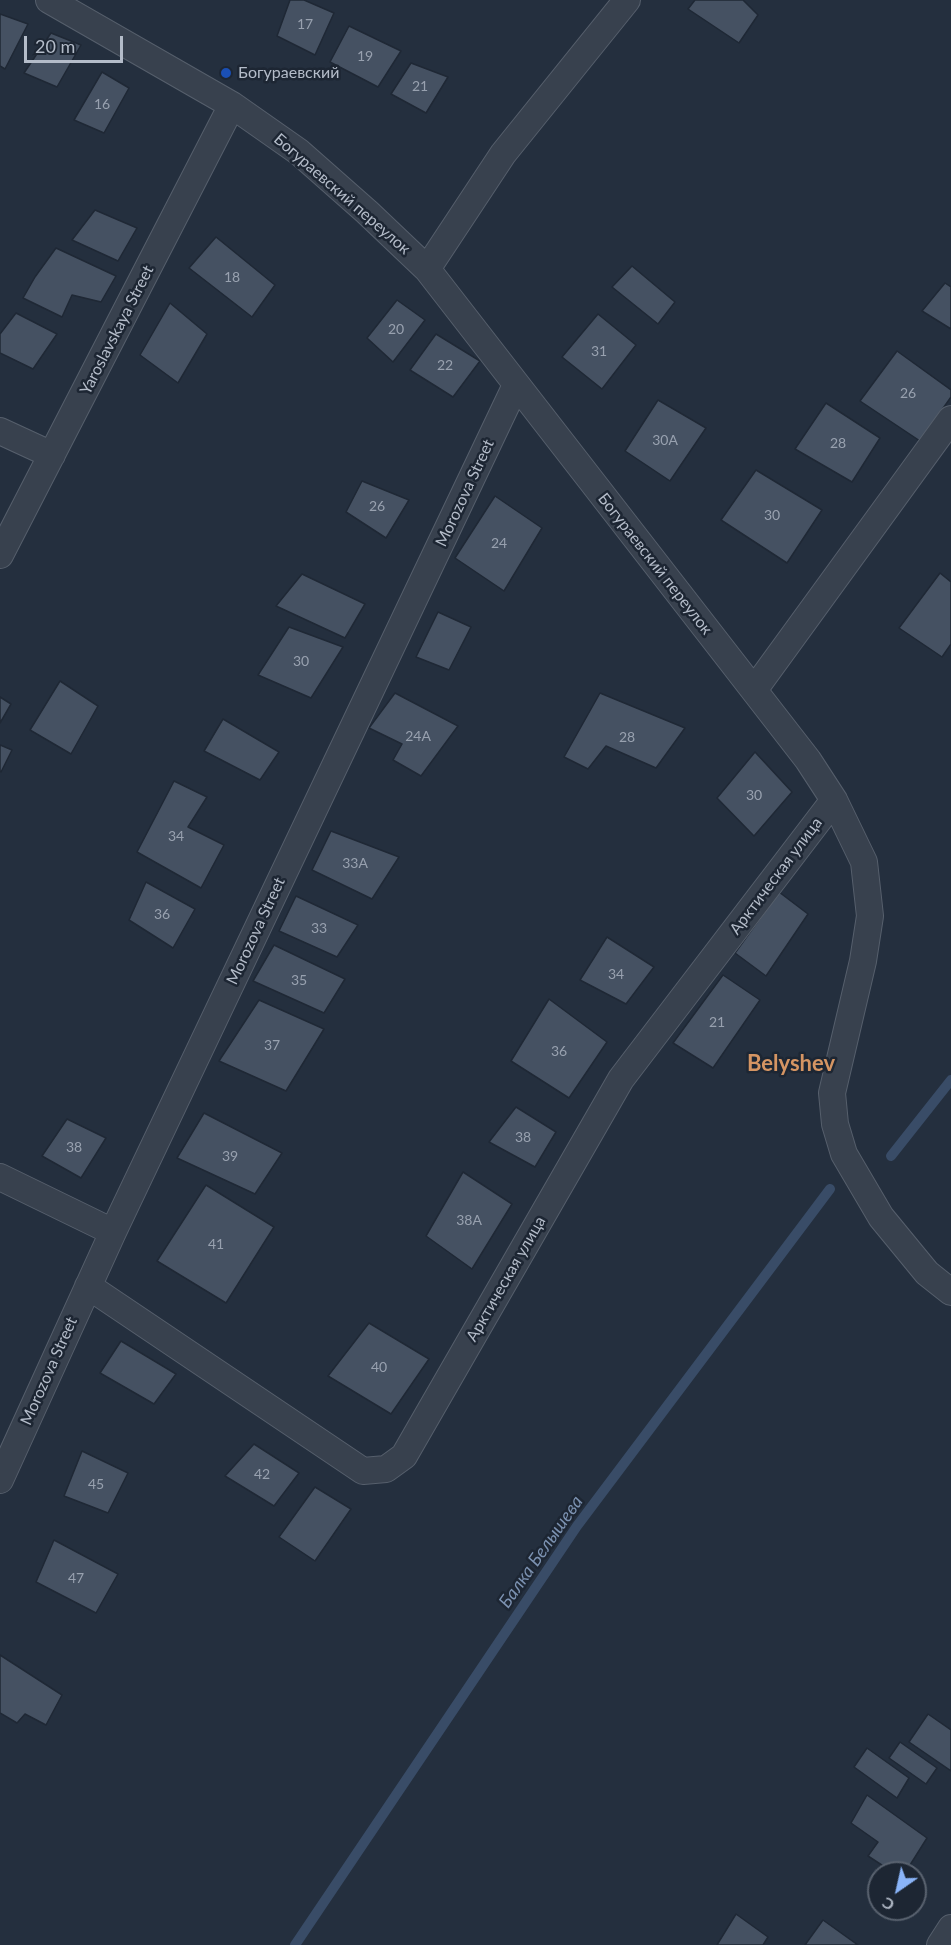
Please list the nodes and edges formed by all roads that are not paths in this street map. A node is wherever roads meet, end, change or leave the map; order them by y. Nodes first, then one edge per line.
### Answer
1 (49, 0) edge
2 (627, 0) edge
3 (232, 105) junction
4 (427, 269) junction
5 (516, 385) junction
6 (951, 419) edge
7 (0, 431) edge
8 (52, 455) junction
9 (0, 555) edge
10 (754, 690) junction
11 (834, 800) junction
12 (0, 1177) edge
13 (112, 1232) junction
14 (88, 1286) junction
15 (951, 1292) edge
16 (0, 1480) edge
17 (951, 1928) edge
18 (940, 1945) edge

1 - 3 street, Богураевский переулок
2 - 4 street
3 - 4 street, Богураевский переулок
3 - 8 street, Yaroslavskaya Street
4 - 5 street, Богураевский переулок
5 - 10 street, Богураевский переулок
5 - 13 street, Morozova Street
6 - 10 street
7 - 8 street
8 - 9 street, Yaroslavskaya Street
10 - 11 street, Богураевский переулок
11 - 14 street, Арктическая улица
11 - 15 street, Богураевский переулок
12 - 13 street
13 - 14 street, Morozova Street
14 - 16 street, Morozova Street
17 - 18 street

